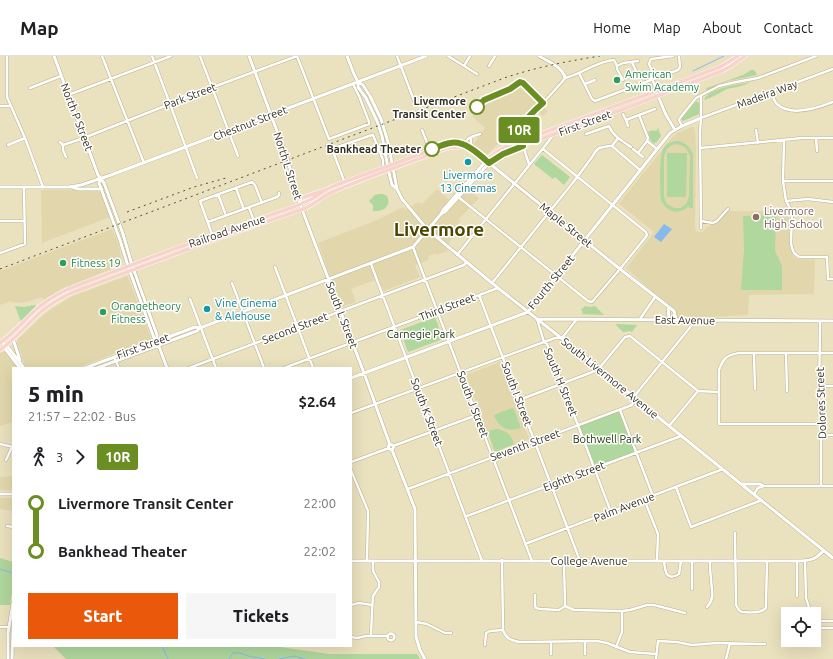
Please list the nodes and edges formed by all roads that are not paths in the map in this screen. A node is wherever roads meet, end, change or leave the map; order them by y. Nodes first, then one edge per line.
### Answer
1 (7, 56) edge
2 (54, 56) edge
3 (102, 56) edge
4 (152, 56) edge
5 (171, 56) edge
6 (200, 56) edge
7 (249, 56) edge
8 (297, 56) edge
9 (347, 56) edge
10 (396, 56) edge
11 (426, 56) edge
12 (448, 56) edge
13 (470, 56) edge
14 (495, 56) edge
15 (539, 56) edge
16 (673, 56) edge
17 (679, 56) edge
18 (738, 56) edge
19 (745, 56) edge
20 (816, 56) edge
21 (638, 61) dead end
22 (154, 62) junction
23 (632, 62) junction
24 (400, 66) junction
25 (464, 66) junction
26 (489, 66) dead end
27 (617, 66) junction
28 (833, 69) edge
29 (255, 72) junction
30 (579, 73) junction
31 (477, 74) dead end
32 (61, 76) junction
33 (638, 76) dead end
34 (565, 78) junction
35 (111, 79) junction
36 (594, 80) dead end
37 (623, 80) dead end
38 (653, 80) junction
39 (358, 82) junction
40 (353, 84) junction
41 (585, 84) junction
42 (30, 88) dead end
43 (212, 88) junction
44 (656, 91) junction
45 (771, 92) junction
46 (68, 95) junction
47 (658, 96) junction
48 (701, 96) junction
49 (313, 98) junction
50 (833, 102) edge
51 (170, 104) junction
52 (415, 104) dead end
53 (0, 106) edge
54 (11, 106) junction
55 (655, 109) dead end
56 (623, 114) dead end
57 (271, 115) junction
58 (639, 115) junction
59 (701, 118) junction
60 (626, 120) junction
61 (127, 121) junction
62 (628, 126) dead end
63 (682, 126) junction
64 (422, 130) dead end
65 (675, 130) junction
66 (756, 130) dead end
67 (228, 131) junction
68 (480, 134) dead end
69 (554, 134) junction
70 (586, 134) dead end
71 (471, 137) junction
72 (25, 138) junction
73 (84, 138) junction
74 (618, 138) junction
75 (816, 138) junction
76 (833, 138) edge
77 (784, 140) junction
78 (521, 141) junction
79 (647, 141) junction
80 (60, 142) dead end
81 (758, 143) junction
82 (8, 145) dead end
83 (63, 146) junction
84 (464, 146) junction
85 (523, 146) junction
86 (612, 146) junction
87 (186, 147) junction
88 (700, 148) junction
89 (471, 149) junction
90 (543, 149) junction
91 (657, 149) junction
92 (430, 150) junction
93 (817, 152) dead end
94 (638, 153) junction
95 (238, 156) dead end
96 (66, 157) dead end
97 (643, 157) dead end
98 (487, 162) junction
99 (144, 163) junction
100 (530, 164) junction
101 (390, 165) junction
102 (383, 167) junction
103 (391, 170) junction
104 (640, 170) junction
105 (577, 176) junction
106 (197, 178) dead end
107 (100, 179) junction
108 (783, 181) junction
109 (833, 181) edge
110 (344, 182) junction
111 (514, 184) junction
112 (72, 186) junction
113 (346, 186) junction
114 (24, 187) junction
115 (43, 187) junction
116 (0, 188) edge
117 (236, 188) junction
118 (329, 188) junction
119 (102, 189) junction
120 (279, 193) dead end
121 (218, 194) junction
122 (457, 196) junction
123 (299, 199) junction
124 (786, 201) junction
125 (833, 202) edge
126 (262, 203) junction
127 (300, 204) junction
128 (613, 204) junction
129 (243, 207) dead end
130 (249, 208) junction
131 (302, 209) junction
132 (728, 209) dead end
133 (549, 212) junction
134 (225, 213) dead end
135 (486, 219) junction
136 (0, 221) edge
137 (24, 221) junction
138 (701, 221) junction
139 (208, 222) junction
140 (255, 223) junction
141 (701, 228) dead end
142 (428, 230) junction
143 (213, 236) junction
144 (214, 240) junction
145 (584, 240) junction
146 (413, 247) junction
147 (521, 247) junction
148 (0, 254) edge
149 (457, 255) junction
150 (467, 262) junction
151 (371, 264) junction
152 (130, 266) junction
153 (275, 267) dead end
154 (620, 269) junction
155 (131, 270) junction
156 (556, 275) junction
157 (329, 279) junction
158 (425, 279) junction
159 (833, 279) edge
160 (232, 283) dead end
161 (492, 283) junction
162 (498, 288) junction
163 (383, 295) junction
164 (479, 295) junction
165 (286, 296) junction
166 (655, 297) junction
167 (190, 299) dead end
168 (668, 306) junction
169 (437, 310) junction
170 (340, 311) junction
171 (243, 312) junction
172 (528, 312) junction
173 (537, 319) junction
174 (577, 319) junction
175 (640, 319) junction
176 (669, 319) junction
177 (676, 319) junction
178 (696, 320) junction
179 (820, 320) junction
180 (833, 321) edge
181 (394, 326) junction
182 (491, 326) junction
183 (298, 327) junction
184 (200, 328) junction
185 (562, 338) junction
186 (14, 339) junction
187 (157, 341) junction
188 (1, 342) edge
189 (352, 342) junction
190 (449, 342) junction
191 (544, 342) junction
192 (255, 343) junction
193 (159, 345) junction
194 (3, 347) edge
195 (754, 353) junction
196 (786, 353) junction
197 (820, 353) junction
198 (833, 353) edge
199 (114, 357) junction
200 (503, 357) junction
201 (310, 358) junction
202 (406, 358) junction
203 (212, 359) junction
204 (116, 361) junction
205 (662, 361) junction
206 (20, 362) junction
207 (19, 367) edge
208 (23, 367) edge
209 (88, 367) edge
210 (100, 367) edge
211 (119, 367) edge
212 (167, 367) edge
213 (192, 367) edge
214 (216, 367) edge
215 (264, 367) edge
216 (287, 367) edge
217 (313, 367) edge
218 (599, 368) junction
219 (364, 373) junction
220 (461, 373) junction
221 (352, 378) edge
222 (562, 383) junction
223 (819, 386) junction
224 (833, 386) edge
225 (418, 389) junction
226 (755, 390) dead end
227 (698, 391) junction
228 (787, 391) dead end
229 (718, 392) junction
230 (635, 398) junction
231 (519, 400) junction
232 (376, 404) junction
233 (620, 410) junction
234 (352, 413) edge
235 (477, 415) junction
236 (822, 424) junction
237 (578, 425) junction
238 (669, 426) junction
239 (434, 431) junction
240 (822, 435) junction
241 (833, 435) edge
242 (682, 436) junction
243 (535, 442) junction
244 (0, 444) edge
245 (12, 447) edge
246 (391, 447) junction
247 (12, 449) edge
248 (636, 452) junction
249 (493, 457) junction
250 (6, 460) dead end
251 (352, 462) edge
252 (594, 468) junction
253 (723, 469) junction
254 (352, 472) edge
255 (450, 474) junction
256 (551, 484) junction
257 (741, 484) junction
258 (763, 486) junction
259 (821, 486) junction
260 (833, 486) edge
261 (676, 487) junction
262 (408, 489) junction
263 (0, 494) edge
264 (12, 494) edge
265 (754, 494) junction
266 (653, 496) junction
267 (644, 499) junction
268 (509, 500) junction
269 (762, 500) junction
270 (611, 512) junction
271 (466, 516) junction
272 (6, 526) dead end
273 (12, 527) edge
274 (568, 528) junction
275 (735, 533) dead end
276 (526, 544) junction
277 (824, 550) junction
278 (833, 558) edge
279 (367, 560) junction
280 (482, 560) junction
281 (502, 560) junction
282 (805, 560) junction
283 (352, 561) edge
284 (373, 561) junction
285 (416, 561) junction
286 (532, 561) junction
287 (564, 561) junction
288 (580, 561) junction
289 (657, 561) junction
290 (664, 561) junction
291 (681, 561) junction
292 (692, 561) junction
293 (710, 561) junction
294 (736, 561) junction
295 (767, 561) junction
296 (797, 561) junction
297 (692, 589) dead end
298 (535, 595) dead end
299 (797, 596) dead end
300 (352, 605) edge
301 (372, 606) junction
302 (565, 606) junction
303 (708, 607) dead end
304 (809, 607) edge
305 (12, 609) edge
306 (622, 610) junction
307 (685, 613) dead end
308 (833, 620) edge
309 (821, 621) edge
310 (416, 622) junction
311 (0, 627) edge
312 (9, 627) junction
313 (12, 628) edge
314 (821, 628) edge
315 (833, 628) edge
316 (503, 630) junction
317 (451, 633) dead end
318 (372, 636) junction
319 (387, 636) dead end
320 (352, 637) edge
321 (551, 642) junction
322 (585, 642) junction
323 (730, 643) junction
324 (765, 644) dead end
325 (485, 645) dead end
326 (12, 647) edge
327 (616, 647) junction
328 (551, 654) dead end
329 (585, 654) dead end
330 (656, 654) junction
331 (424, 657) edge
332 (8, 659) edge
333 (12, 659) edge
334 (656, 659) edge
335 (726, 659) edge

1 - 54 street
2 - 32 street, North P Street
3 - 35 street
4 - 22 street
5 - 22 street
6 - 43 street
7 - 29 street, North L Street
8 - 29 street, Park Street
8 - 49 street
9 - 39 street, South Livermore Avenue
10 - 24 street
11 - 24 street, Chestnut Street
12 - 25 street
13 - 25 street
14 - 26 street
15 - 34 street
16 - 38 street
17 - 38 street
18 - 44 main road, First Street
19 - 47 main road, First Street
20 - 48 street
21 - 23 street
22 - 35 street
22 - 51 street
23 - 27 street
23 - 33 street
24 - 39 street, Chestnut Street
24 - 52 street
25 - 31 street
27 - 30 street
27 - 37 street
28 - 45 street, Madeira Way
29 - 43 street, Park Street
29 - 57 street, North L Street
30 - 34 street
30 - 41 street
32 - 42 street
32 - 46 street, North P Street
34 - 78 street
35 - 46 street
35 - 61 street
36 - 41 street
38 - 41 street
38 - 44 street
39 - 40 street, Chestnut Street
39 - 101 street, South Livermore Avenue
40 - 49 street, Chestnut Street
40 - 49 street
43 - 51 street, Park Street
43 - 67 street
44 - 47 street
44 - 78 main road, First Street
45 - 50 street
45 - 59 street, Madeira Way
46 - 73 street, North P Street
47 - 65 street
47 - 69 main road, First Street
48 - 59 street
48 - 63 street
49 - 57 street, Chestnut Street
51 - 61 street, Park Street
51 - 87 street
53 - 54 street
54 - 72 street
55 - 58 street
56 - 60 street
57 - 67 street, Chestnut Street
57 - 123 street, North L Street
58 - 60 street
58 - 79 street
59 - 63 street, Fourth Street
59 - 88 street
60 - 62 street
61 - 73 street, Park Street
61 - 99 street
63 - 65 street, Fourth Street
64 - 92 street
65 - 91 street, Fourth Street
66 - 81 street
67 - 87 street, Chestnut Street
67 - 95 street
68 - 71 street
69 - 85 main road, First Street
69 - 90 street
70 - 74 street
71 - 84 street
71 - 89 street
72 - 82 street
72 - 115 street
73 - 83 street, Park Street
73 - 107 street, North P Street
74 - 86 street
74 - 94 street
75 - 76 street
75 - 77 street
75 - 93 street
77 - 81 street
77 - 108 street
78 - 85 street
78 - 98 main road, First Street
79 - 91 street
79 - 94 street
80 - 83 street
81 - 88 street
83 - 96 street
84 - 89 main road, Maple Street
84 - 92 main road, Railroad Avenue
84 - 103 main road, Railroad Avenue
85 - 98 main road, First Street
85 - 100 street
86 - 104 street
86 - 105 street
87 - 99 street, Chestnut Street
87 - 106 street
88 - 138 street
89 - 98 main road, Maple Street
90 - 100 street
90 - 105 street
91 - 104 street, Fourth Street
92 - 101 main road, Railroad Avenue
94 - 97 street
98 - 111 street, Maple Street
98 - 122 street, First Street
99 - 107 street, Chestnut Street
100 - 111 street
101 - 102 main road, Railroad Avenue
101 - 103 street, South Livermore Avenue
102 - 110 main road, Railroad Avenue
102 - 110 street
103 - 113 main road, Railroad Avenue
103 - 142 street, South Livermore Avenue
104 - 128 street, Fourth Street
105 - 128 street
105 - 133 street
107 - 112 street, Chestnut Street
107 - 119 street, North P Street
107 - 152 street, North P Street
108 - 109 street
108 - 124 street
110 - 113 street
110 - 118 main road, Railroad Avenue
111 - 133 street, Maple Street
111 - 135 street
112 - 115 street
112 - 119 street
113 - 131 main road, Railroad Avenue
114 - 115 street
114 - 116 street
114 - 137 street
117 - 121 street
117 - 126 street
117 - 129 street
118 - 123 main road
118 - 127 main road, Railroad Avenue
119 - 152 street, North P Street
120 - 126 street
121 - 134 street
121 - 139 street
122 - 135 street
122 - 142 street, First Street
123 - 127 street, North L Street
124 - 125 street
124 - 159 street
126 - 130 street
127 - 131 street, North L Street
127 - 140 main road, Railroad Avenue
128 - 145 street, Fourth Street
128 - 154 street
130 - 139 street
130 - 140 street
131 - 140 main road, Railroad Avenue
131 - 157 street, South L Street
132 - 138 street
133 - 145 street, Maple Street
133 - 147 street
135 - 147 street
135 - 149 street
136 - 137 street
137 - 148 street
138 - 141 street
139 - 143 street
140 - 143 main road, Railroad Avenue
140 - 144 main road, Railroad Avenue
142 - 146 street, First Street
142 - 149 street, South Livermore Avenue
143 - 144 street
143 - 152 main road, Railroad Avenue
144 - 155 main road, Railroad Avenue
145 - 154 street, Maple Street
145 - 156 street, Fourth Street
146 - 151 street, First Street
146 - 158 street, South J Street
147 - 156 street
147 - 161 street
149 - 150 street, South Livermore Avenue
150 - 158 street, Second Street
150 - 161 street, South Livermore Avenue
151 - 157 street, First Street
151 - 163 street, South K Street
152 - 155 street, North P Street
152 - 188 main road, Railroad Avenue
153 - 165 street
154 - 156 street
154 - 166 street, Maple Street
155 - 186 main road, Railroad Avenue
155 - 187 street, North P Street
156 - 172 street, Fourth Street
157 - 165 street, First Street
157 - 170 street, South L Street
158 - 163 street, Second Street
158 - 169 street, South J Street
160 - 171 street
161 - 162 street, South Livermore Avenue
162 - 164 street, Third Street
162 - 172 street, South Livermore Avenue
163 - 170 street, Second Street
163 - 181 street, South K Street
164 - 169 street, Third Street
164 - 182 street, South I Street
165 - 171 street, First Street
165 - 183 street
166 - 168 street, Maple Street
166 - 175 street
167 - 184 street
168 - 176 street
168 - 177 street, Maple Street
169 - 181 street, Third Street
169 - 190 street, South J Street
170 - 183 street, Second Street
170 - 189 street, South L Street
171 - 184 street, First Street
171 - 192 street
172 - 173 street, South Livermore Avenue
172 - 182 street, Fourth Street
173 - 174 street, East Avenue
173 - 185 street, South Livermore Avenue
173 - 191 street, South H Street
174 - 175 street, East Avenue
174 - 185 street
175 - 176 street, East Avenue
176 - 177 street, East Avenue
177 - 178 street, East Avenue
178 - 179 street, East Avenue
178 - 205 street, Seventh Street
179 - 180 street, East Avenue
179 - 197 street, Dolores Street
181 - 189 street, Third Street
181 - 202 street, South K Street
182 - 190 street, Fourth Street
182 - 200 street, South I Street
183 - 192 street, Second Street
183 - 201 street
184 - 187 street, First Street
184 - 193 street, First Street
184 - 203 street
185 - 191 street
185 - 218 street, South Livermore Avenue
186 - 194 main road, Railroad Avenue
186 - 206 street
187 - 193 street, North P Street
187 - 199 street, First Street
188 - 194 street
189 - 201 street, Third Street
189 - 219 street, South L Street
190 - 202 street, Fourth Street
190 - 220 street, South J Street
191 - 200 street
191 - 222 street, South H Street
192 - 203 street, Second Street
192 - 215 street
193 - 204 street, First Street
193 - 212 street, North P Street
194 - 206 street
194 - 207 street
195 - 196 street
195 - 226 street
195 - 229 street
196 - 197 street
196 - 228 street
197 - 198 street
197 - 223 street, Dolores Street
199 - 204 street
199 - 209 street, First Street
200 - 220 street
200 - 231 street, South I Street
201 - 216 street, Third Street
201 - 217 street
202 - 219 street, Fourth Street
202 - 225 street, South K Street
203 - 213 street, Second Street
203 - 214 street
204 - 210 street, First Street
204 - 211 street
205 - 218 street
205 - 227 street
205 - 230 street, Seventh Street
206 - 208 street
218 - 222 street
218 - 230 street, South Livermore Avenue
219 - 221 street, Fourth Street
219 - 232 street, South L Street
220 - 225 street
220 - 235 street, South J Street
222 - 231 street
222 - 237 street, South H Street
223 - 224 street
223 - 236 street, Dolores Street
225 - 232 street
225 - 239 street, South K Street
227 - 229 street
227 - 238 street
229 - 236 street
230 - 233 street, Seventh Street
230 - 238 street, South Livermore Avenue
231 - 243 street, South I Street
232 - 234 street
232 - 246 street, South L Street
233 - 237 street, Seventh Street
233 - 248 street
235 - 239 street
235 - 249 street, South J Street
236 - 240 street, Dolores Street
237 - 243 street, Seventh Street
237 - 252 street, South H Street
238 - 242 street, South Livermore Avenue
239 - 246 street
239 - 255 street, South K Street
240 - 241 street
240 - 259 street, Dolores Street
242 - 248 street, Eighth Street
242 - 253 street, South Livermore Avenue
243 - 249 street, Seventh Street
243 - 256 street, South I Street
244 - 245 street
246 - 251 street
246 - 262 street, South L Street
247 - 250 street
248 - 252 street, Eighth Street
248 - 266 street
249 - 255 street, Seventh Street
249 - 268 street, South J Street
252 - 256 street, Eighth Street
252 - 270 street, South H Street
253 - 257 street, South Livermore Avenue
253 - 261 street, Palm Avenue
254 - 279 street
255 - 262 street, Seventh Street
255 - 271 street, South K Street
256 - 268 street, Eighth Street
256 - 274 street, South I Street
257 - 258 street
257 - 265 street, South Livermore Avenue
258 - 259 street
258 - 265 street
259 - 260 street
261 - 266 street, Palm Avenue
261 - 269 street
262 - 285 street, South L Street
263 - 264 street
265 - 269 street, South Livermore Avenue
266 - 267 street, Palm Avenue
267 - 270 street, Palm Avenue
267 - 289 street
268 - 271 street, Eighth Street
268 - 276 street, South J Street
269 - 277 street, South Livermore Avenue
270 - 274 street, Palm Avenue
271 - 280 street, South K Street
272 - 273 street
274 - 276 street, Palm Avenue
274 - 288 street, South I Street
275 - 294 street
276 - 286 street, South J Street
277 - 278 street, South Livermore Avenue
277 - 282 street, College Avenue
279 - 283 street, College Avenue
279 - 284 street, College Avenue
280 - 281 street, College Avenue
280 - 285 street, College Avenue
281 - 286 street, College Avenue
281 - 316 street
282 - 296 street, College Avenue
282 - 304 street
284 - 285 street, College Avenue
284 - 301 street
285 - 310 street, South L Street
286 - 287 street, College Avenue
287 - 288 street, College Avenue
287 - 302 street
288 - 289 street, College Avenue
289 - 290 street, College Avenue
290 - 291 street, College Avenue
290 - 291 street
291 - 292 street, College Avenue
292 - 293 street, College Avenue
292 - 297 street
293 - 294 street, College Avenue
293 - 303 street
294 - 295 street, College Avenue
294 - 295 street
295 - 296 street, College Avenue
296 - 299 street
298 - 302 street
300 - 301 street
301 - 318 street
302 - 306 street
305 - 312 street
306 - 307 street
306 - 327 street
308 - 309 street
310 - 317 street
310 - 331 street, South L Street
311 - 312 street
312 - 313 street
312 - 332 street
314 - 315 street
316 - 321 street
316 - 325 street
318 - 319 street
318 - 320 street
321 - 322 street
321 - 328 street
322 - 327 street
322 - 329 street
323 - 324 street
323 - 330 street
323 - 335 street
326 - 333 street
327 - 330 street
330 - 334 street

